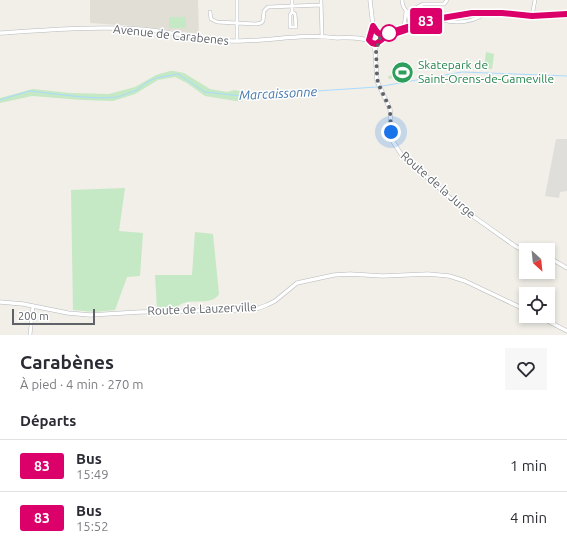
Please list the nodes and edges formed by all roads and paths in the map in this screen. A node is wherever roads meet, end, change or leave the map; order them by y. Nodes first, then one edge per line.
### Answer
1 (237, 0) edge
2 (292, 0) edge
3 (321, 0) edge
4 (370, 0) edge
5 (402, 0) edge
6 (447, 0) edge
7 (535, 0) edge
8 (321, 5) junction
9 (292, 6) junction
10 (210, 12) dead end
11 (292, 12) junction
12 (407, 12) junction
13 (485, 12) junction
14 (567, 14) edge
15 (532, 16) junction
16 (441, 18) junction
17 (236, 24) junction
18 (373, 26) junction
19 (408, 28) junction
20 (0, 33) edge
21 (378, 33) junction
22 (370, 34) junction
23 (295, 37) junction
24 (322, 37) junction
25 (338, 38) junction
26 (359, 39) junction
27 (237, 41) junction
28 (379, 41) junction
29 (371, 42) junction
30 (376, 50) junction
31 (519, 248) edge
32 (555, 261) edge
33 (567, 268) edge
34 (0, 301) edge
35 (34, 306) junction
36 (519, 307) edge
37 (552, 323) edge
38 (567, 331) edge
39 (30, 335) edge

1 - 17 street
2 - 9 street
3 - 8 street
4 - 18 street
5 - 12 street
6 - 12 street
7 - 15 street
8 - 9 street
8 - 24 street
9 - 11 street
9 - 17 street
10 - 17 street
11 - 11 street
12 - 19 street
12 - 19 street
13 - 15 street
13 - 16 street
13 - 16 street
14 - 15 street
16 - 19 street
17 - 27 street
18 - 21 street
18 - 22 street
19 - 21 street, Avenue de Carabenes
19 - 28 street, Avenue de Carabenes
20 - 27 street, Avenue de Carabenes
21 - 22 street, Avenue de Carabenes
21 - 28 street
22 - 26 street, Avenue de Carabenes
22 - 29 street
23 - 24 street, Avenue de Carabenes
23 - 25 street, Avenue de Carabenes
23 - 27 street, Avenue de Carabenes
24 - 25 street, Avenue de Carabenes
25 - 26 street, Avenue de Carabenes
26 - 29 street, Avenue de Carabenes
28 - 29 street, Avenue de Carabenes
28 - 30 street, Route de la Jurge
29 - 30 street, Route de la Jurge
30 - 31 street, Route de la Jurge
32 - 33 street
34 - 35 street, Route de Lauzerville
35 - 36 street, Route de Lauzerville
35 - 39 street
37 - 38 street

